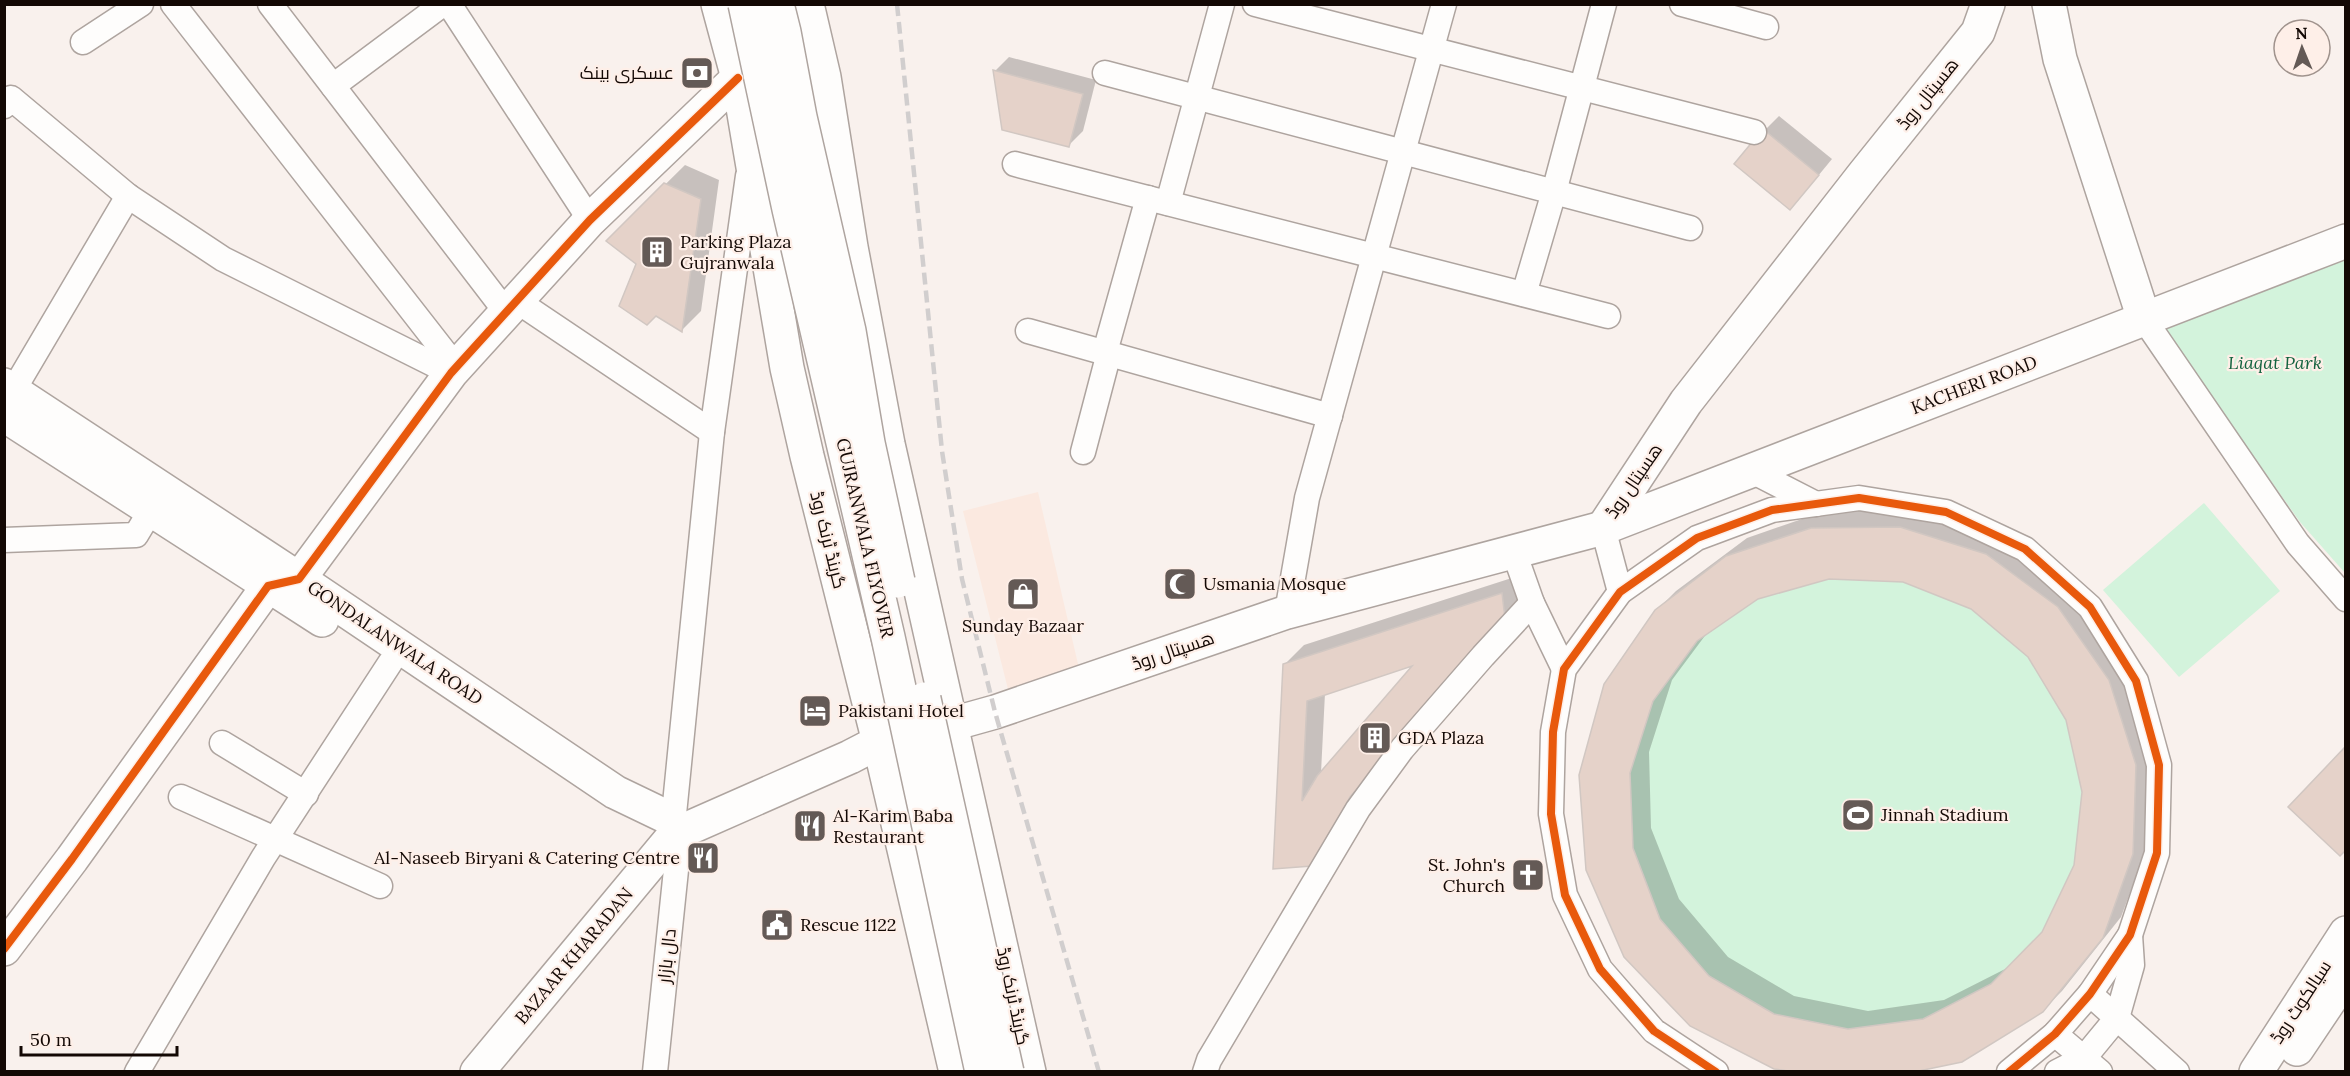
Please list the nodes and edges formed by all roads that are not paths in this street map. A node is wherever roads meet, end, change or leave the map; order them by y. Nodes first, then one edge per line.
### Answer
1 (141, 4) edge
2 (173, 4) edge
3 (270, 4) edge
4 (443, 4) edge
5 (449, 4) edge
6 (718, 4) edge
7 (745, 4) edge
8 (777, 4) edge
9 (807, 4) edge
10 (1222, 4) edge
11 (1255, 4) edge
12 (1444, 4) edge
13 (1604, 4) edge
14 (1682, 4) edge
15 (1988, 4) edge
16 (2049, 4) edge
17 (1766, 27) dead end
18 (82, 42) dead end
19 (1431, 51) junction
20 (1105, 73) dead end
21 (738, 78) junction
22 (333, 86) junction
23 (1582, 87) junction
24 (1195, 98) junction
25 (4, 105) edge
26 (1754, 132) dead end
27 (1402, 152) junction
28 (751, 156) junction
29 (1015, 164) dead end
30 (1554, 192) junction
31 (128, 196) junction
32 (1158, 200) junction
33 (590, 220) junction
34 (1690, 228) dead end
35 (2346, 241) edge
36 (1375, 256) junction
37 (1524, 294) junction
38 (512, 306) junction
39 (1608, 316) dead end
40 (2144, 320) junction
41 (1028, 331) dead end
42 (1107, 353) junction
43 (454, 370) junction
44 (8, 397) edge
45 (1330, 416) junction
46 (712, 432) junction
47 (888, 444) junction
48 (1083, 452) dead end
49 (807, 456) junction
50 (1752, 471) junction
51 (1816, 504) junction
52 (151, 510) junction
53 (1603, 528) junction
54 (4, 540) edge
55 (1514, 552) junction
56 (299, 579) junction
57 (268, 586) junction
58 (1620, 592) junction
59 (2346, 598) edge
60 (1532, 603) junction
61 (1287, 612) junction
62 (390, 663) junction
63 (1564, 669) junction
64 (952, 724) junction
65 (879, 742) junction
66 (222, 743) dead end
67 (306, 794) junction
68 (181, 797) dead end
69 (674, 829) junction
70 (276, 838) junction
71 (380, 886) dead end
72 (2346, 933) edge
73 (2130, 935) junction
74 (4, 949) edge
75 (2346, 976) edge
76 (2090, 994) junction
77 (2117, 1018) junction
78 (2055, 1034) junction
79 (2092, 1065) edge
80 (1021, 1067) edge
81 (136, 1071) edge
82 (477, 1071) edge
83 (655, 1071) edge
84 (956, 1071) edge
85 (982, 1071) edge
86 (992, 1071) edge
87 (1205, 1071) edge
88 (1716, 1071) edge
89 (2009, 1071) edge
90 (2057, 1071) edge
91 (2177, 1071) edge
92 (2256, 1071) edge
93 (2282, 1071) edge

1 - 18 street
2 - 43 street
3 - 22 street
4 - 22 street
5 - 33 street
6 - 21 main road, گرینڈ ٹرنک روڈ
7 - 85 main road, GUJRANWALA FLYOVER, bridge
8 - 80 main road, GUJRANWALA FLYOVER, bridge
9 - 47 main road, گرینڈ ٹرنک روڈ
10 - 24 street
11 - 19 street
12 - 19 street
13 - 23 street
14 - 17 street
15 - 53 main road, ھسپتال روڈ
16 - 40 main road
19 - 23 street
19 - 27 street
20 - 24 street
21 - 28 main road, گرینڈ ٹرنک روڈ
21 - 33 main road
22 - 38 street
23 - 26 street
23 - 30 street
24 - 27 street
24 - 32 street
25 - 31 street
27 - 30 street
27 - 36 street
28 - 46 street, دال بازار
28 - 49 main road, گرینڈ ٹرنک روڈ
29 - 32 street
30 - 34 street
30 - 37 street
31 - 43 street
31 - 44 street
32 - 36 street
32 - 42 street
33 - 38 main road
35 - 40 main road, KACHERI ROAD
36 - 37 street
36 - 45 street
37 - 39 street
38 - 43 main road
38 - 46 street
40 - 50 main road, KACHERI ROAD
40 - 59 street
41 - 42 street
42 - 45 street
42 - 48 street
43 - 56 main road
44 - 52 main road, GONDALANWALA ROAD
44 - 56 main road, GONDALANWALA ROAD
45 - 61 street
46 - 69 street, دال بازار
47 - 49 main road
47 - 64 main road, گرینڈ ٹرنک روڈ
49 - 65 main road, گرینڈ ٹرنک روڈ
50 - 51 street
50 - 53 main road, KACHERI ROAD
51 - 58 street
51 - 73 street
52 - 54 street
52 - 57 main road, GONDALANWALA ROAD
53 - 55 main road, ھسپتال روڈ
53 - 58 street
55 - 60 street
55 - 61 main road, ھسپتال روڈ
56 - 57 main road
56 - 69 main road, GONDALANWALA ROAD
57 - 62 main road, GONDALANWALA ROAD
57 - 74 main road
58 - 63 street
60 - 63 street
60 - 87 street
61 - 64 main road, ھسپتال روڈ
62 - 67 street
62 - 69 main road, GONDALANWALA ROAD
63 - 88 street
64 - 80 main road, گرینڈ ٹرنک روڈ
65 - 69 main road
65 - 84 main road, گرینڈ ٹرنک روڈ
66 - 67 street
67 - 70 street
68 - 70 street
69 - 82 main road, BAZAAR KHARADAN
69 - 83 street, دال بازار
70 - 71 street
70 - 81 street
72 - 92 main road, سیالکوٹ روڈ
73 - 76 street
73 - 77 street
75 - 93 main road, سیالکوٹ روڈ
76 - 77 street
76 - 78 street
77 - 79 street
77 - 91 street
78 - 79 street
78 - 89 street
79 - 90 street
80 - 86 main road

